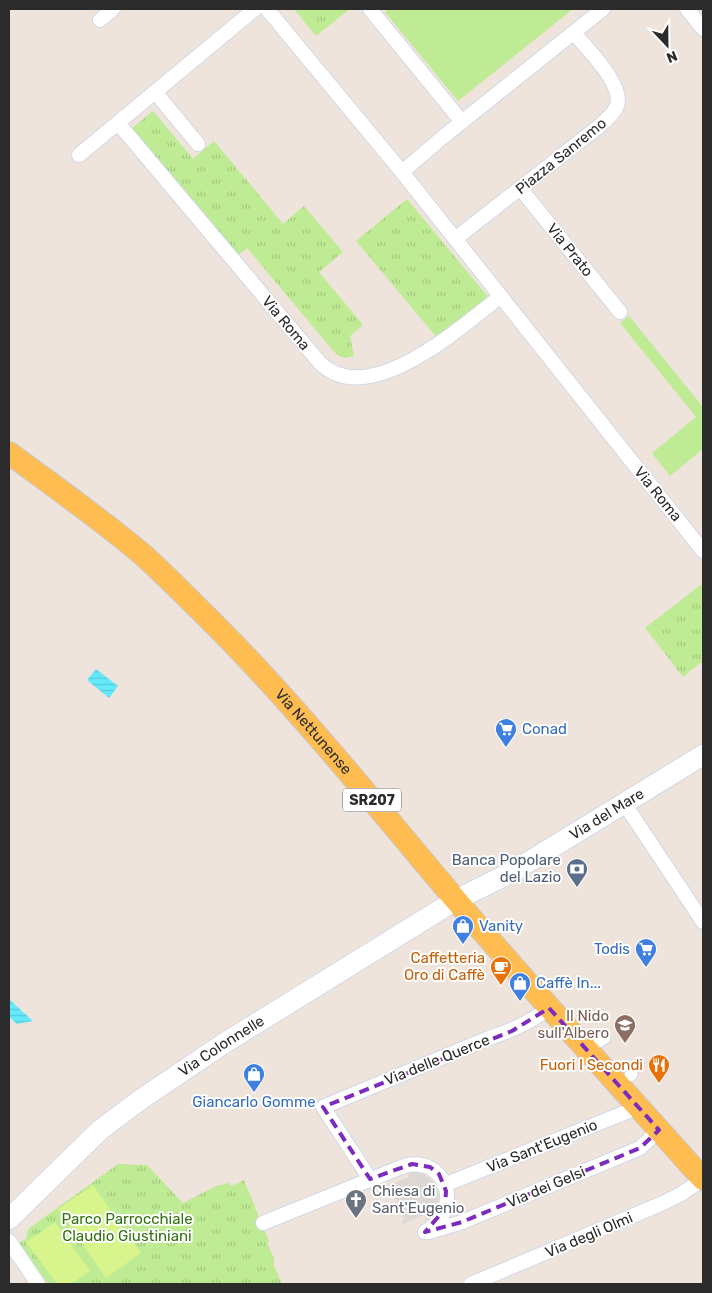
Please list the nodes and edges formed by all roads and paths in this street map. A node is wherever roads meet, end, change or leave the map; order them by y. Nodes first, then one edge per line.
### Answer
1 (113, 9) edge
2 (255, 9) edge
3 (267, 9) edge
4 (370, 9) edge
5 (603, 9) edge
6 (687, 9) edge
7 (100, 20) dead end
8 (703, 29) edge
9 (574, 33) junction
10 (155, 92) junction
11 (462, 122) junction
12 (118, 123) junction
13 (198, 144) dead end
14 (79, 155) dead end
15 (402, 172) junction
16 (520, 188) junction
17 (455, 240) junction
18 (501, 296) junction
19 (620, 312) dead end
20 (9, 453) edge
21 (703, 551) edge
22 (703, 755) edge
23 (624, 803) junction
24 (456, 900) junction
25 (703, 922) edge
26 (549, 1008) junction
27 (640, 1107) junction
28 (659, 1130) junction
29 (370, 1179) junction
30 (703, 1179) edge
31 (444, 1184) junction
32 (9, 1219) edge
33 (263, 1222) dead end
34 (9, 1241) edge
35 (38, 1284) edge
36 (471, 1284) edge

1 - 7 street
2 - 10 street
3 - 15 street, Via Roma
4 - 11 street
5 - 9 street
6 - 8 street
9 - 11 street
9 - 16 street, Piazza Sanremo
10 - 12 street
10 - 13 street
11 - 15 street
12 - 14 street
12 - 18 street, Via Roma
15 - 17 street, Via Roma
16 - 17 street, Piazza Sanremo
16 - 19 street, Via Prato
17 - 18 street, Via Roma
18 - 21 street, Via Roma
20 - 24 main road, Via Nettunense / SR207
22 - 23 main road, Via del Mare
23 - 24 main road, Via del Mare
23 - 25 street
24 - 26 main road, Via Nettunense / SR207
24 - 32 main road, Via Colonnelle
26 - 27 main road, Via Nettunense / SR207
26 - 29 street, Via delle Querce
27 - 28 main road, Via Nettunense / SR207
27 - 31 street, Via Sant'Eugenio
28 - 30 main road, Via Nettunense / SR207
28 - 31 street, Via dei Gelsi
29 - 31 street
29 - 33 street
30 - 36 street, Via degli Olmi
34 - 35 street

